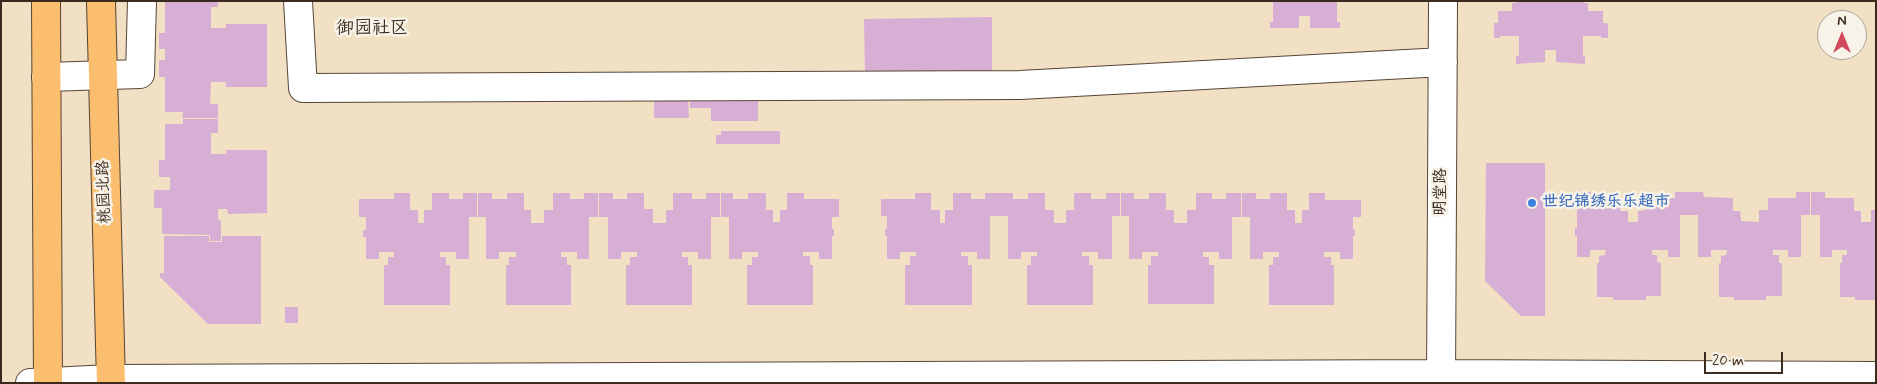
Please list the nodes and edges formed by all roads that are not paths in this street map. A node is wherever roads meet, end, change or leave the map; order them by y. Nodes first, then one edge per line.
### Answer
1 (46, 1) edge
2 (101, 1) edge
3 (142, 1) edge
4 (298, 1) edge
5 (1443, 1) edge
6 (1443, 62) junction
7 (102, 74) junction
8 (46, 77) junction
9 (1876, 376) edge
10 (1441, 378) edge
11 (111, 381) edge
12 (30, 383) edge
13 (48, 383) edge

1 - 8 main road
2 - 7 main road, 桃园北路
3 - 7 street
4 - 6 street
5 - 6 street, 明堂路
6 - 10 street, 明堂路
7 - 8 street
7 - 11 main road, 桃园北路
8 - 13 main road
9 - 10 street
10 - 11 street
11 - 13 street
12 - 13 street

